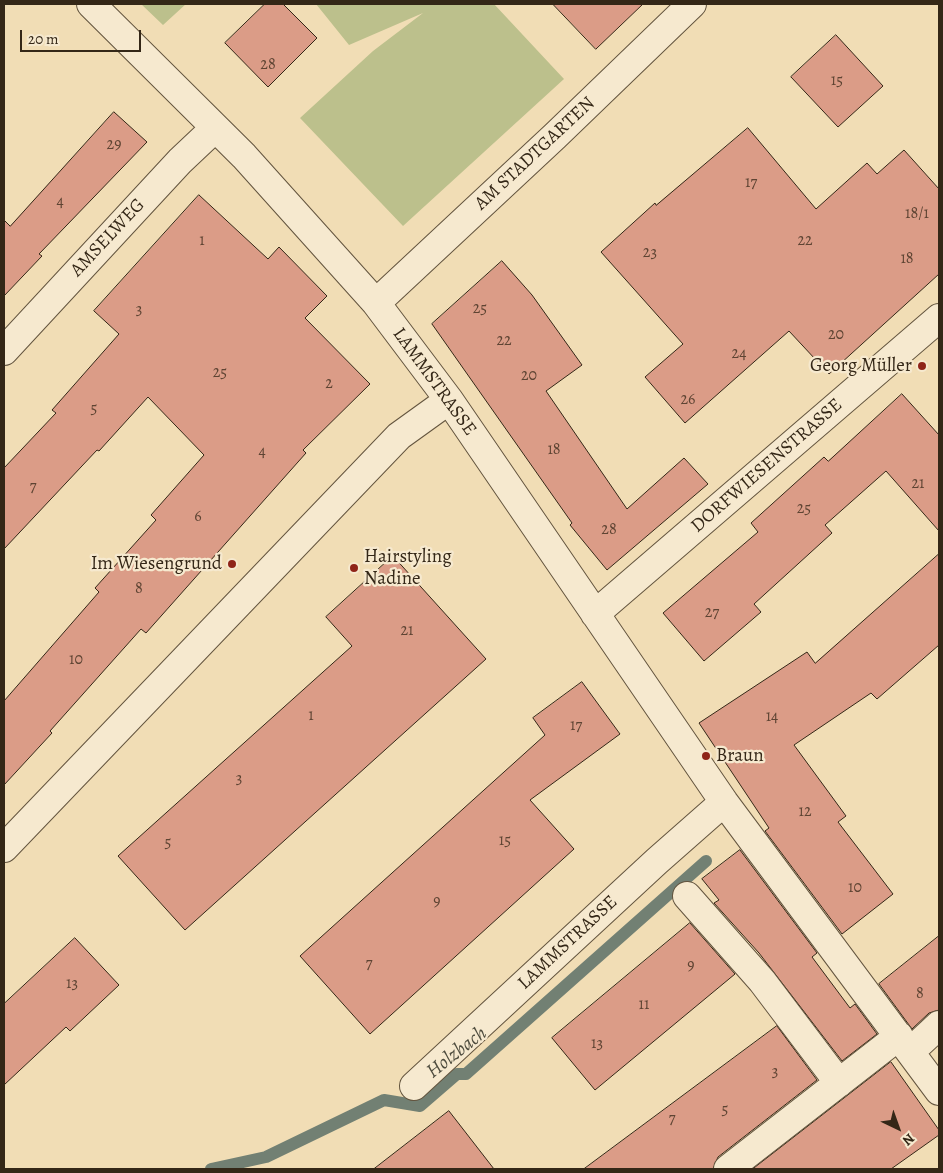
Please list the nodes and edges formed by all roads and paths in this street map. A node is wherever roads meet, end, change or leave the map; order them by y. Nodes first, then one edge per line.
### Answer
1 (91, 4) edge
2 (692, 4) edge
3 (215, 128) junction
4 (376, 304) junction
5 (939, 318) edge
6 (4, 351) edge
7 (449, 400) junction
8 (595, 614) junction
9 (724, 802) junction
10 (4, 848) edge
11 (687, 896) dead end
12 (939, 1025) edge
13 (904, 1044) junction
14 (839, 1083) junction
15 (414, 1086) dead end
16 (939, 1091) edge
17 (728, 1169) edge

1 - 3 street, LAMMSTRASSE
2 - 4 street, AM STADTGARTEN
3 - 4 street, LAMMSTRASSE
3 - 6 street, AMSELWEG
4 - 7 street, LAMMSTRASSE
5 - 8 street, DORFWIESENSTRASSE
7 - 8 street, LAMMSTRASSE
7 - 10 street
8 - 9 street, LAMMSTRASSE
9 - 13 street, LAMMSTRASSE
9 - 15 street, LAMMSTRASSE
11 - 14 street
12 - 13 street
13 - 14 street
13 - 16 street, LAMMSTRASSE
14 - 17 street

